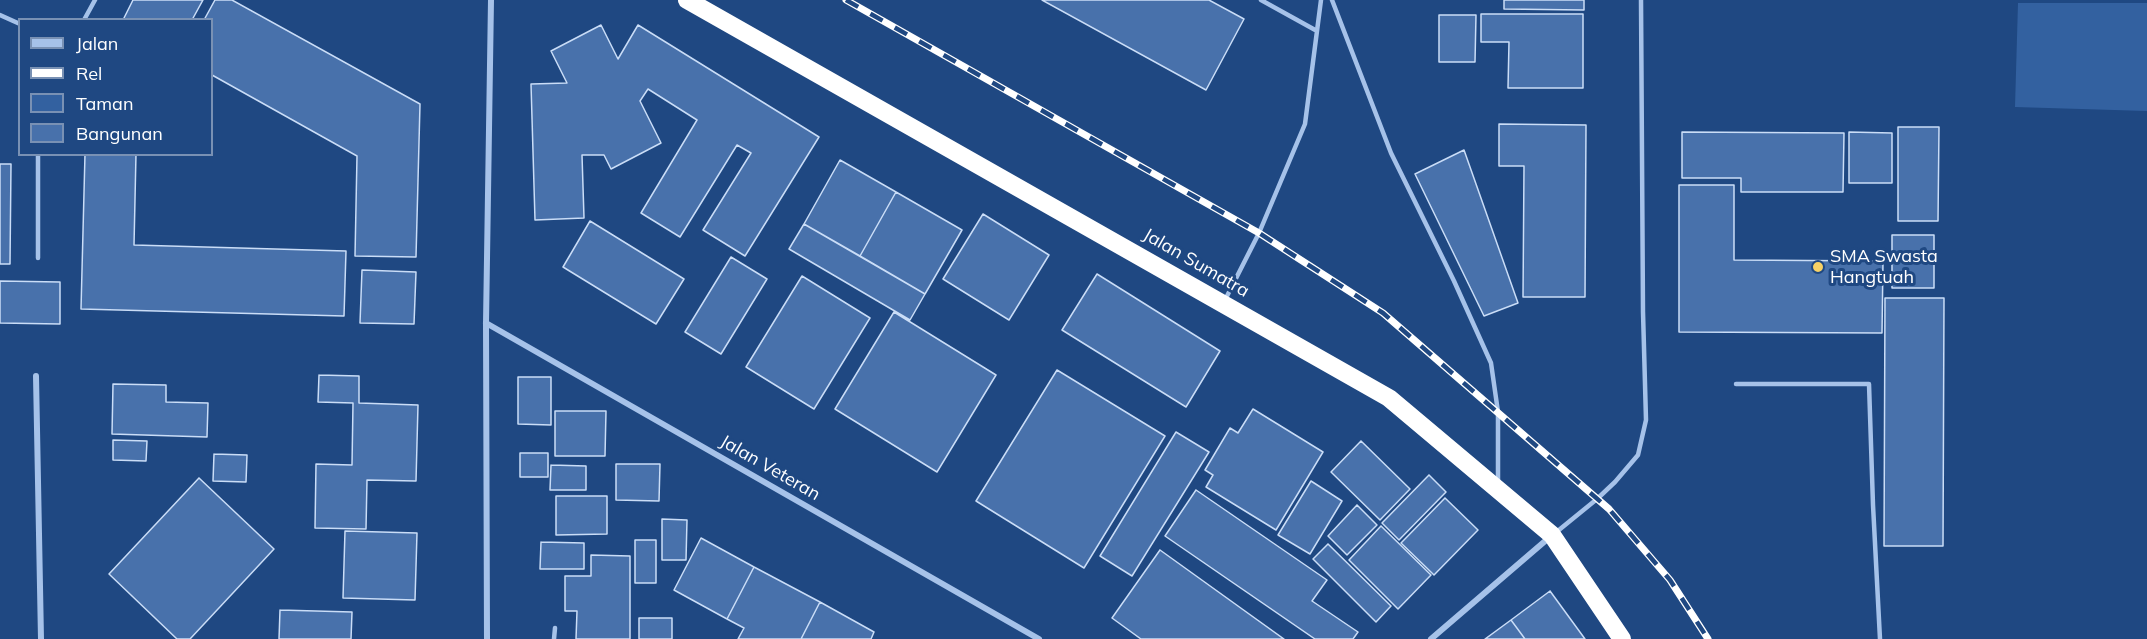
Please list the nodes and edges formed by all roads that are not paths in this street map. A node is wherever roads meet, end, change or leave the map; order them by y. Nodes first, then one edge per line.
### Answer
1 (95, 0) edge
2 (491, 0) edge
3 (687, 0) edge
4 (1261, 0) edge
5 (1321, 0) edge
6 (1332, 0) edge
7 (1641, 0) edge
8 (0, 15) edge
9 (85, 18) edge
10 (18, 23) edge
11 (1317, 31) junction
12 (38, 156) edge
13 (38, 258) dead end
14 (1223, 303) junction
15 (486, 323) junction
16 (36, 376) dead end
17 (1736, 384) dead end
18 (1498, 489) junction
19 (1552, 535) junction
20 (555, 628) dead end
21 (41, 639) edge
22 (487, 639) edge
23 (554, 639) edge
24 (1040, 639) edge
25 (1431, 639) edge
26 (1622, 639) edge
27 (1880, 639) edge

1 - 9 lane
2 - 15 street
3 - 14 highway, Jalan Sumatra
4 - 11 lane
5 - 11 lane
6 - 18 lane
7 - 19 lane
8 - 10 lane
11 - 14 lane
12 - 13 lane
14 - 18 highway, Jalan Sumatra
15 - 22 street
15 - 24 street, Jalan Veteran
16 - 21 street
17 - 27 lane
18 - 19 highway, Jalan Sumatra
19 - 25 street
19 - 26 highway, Jalan Sumatra
20 - 23 lane

